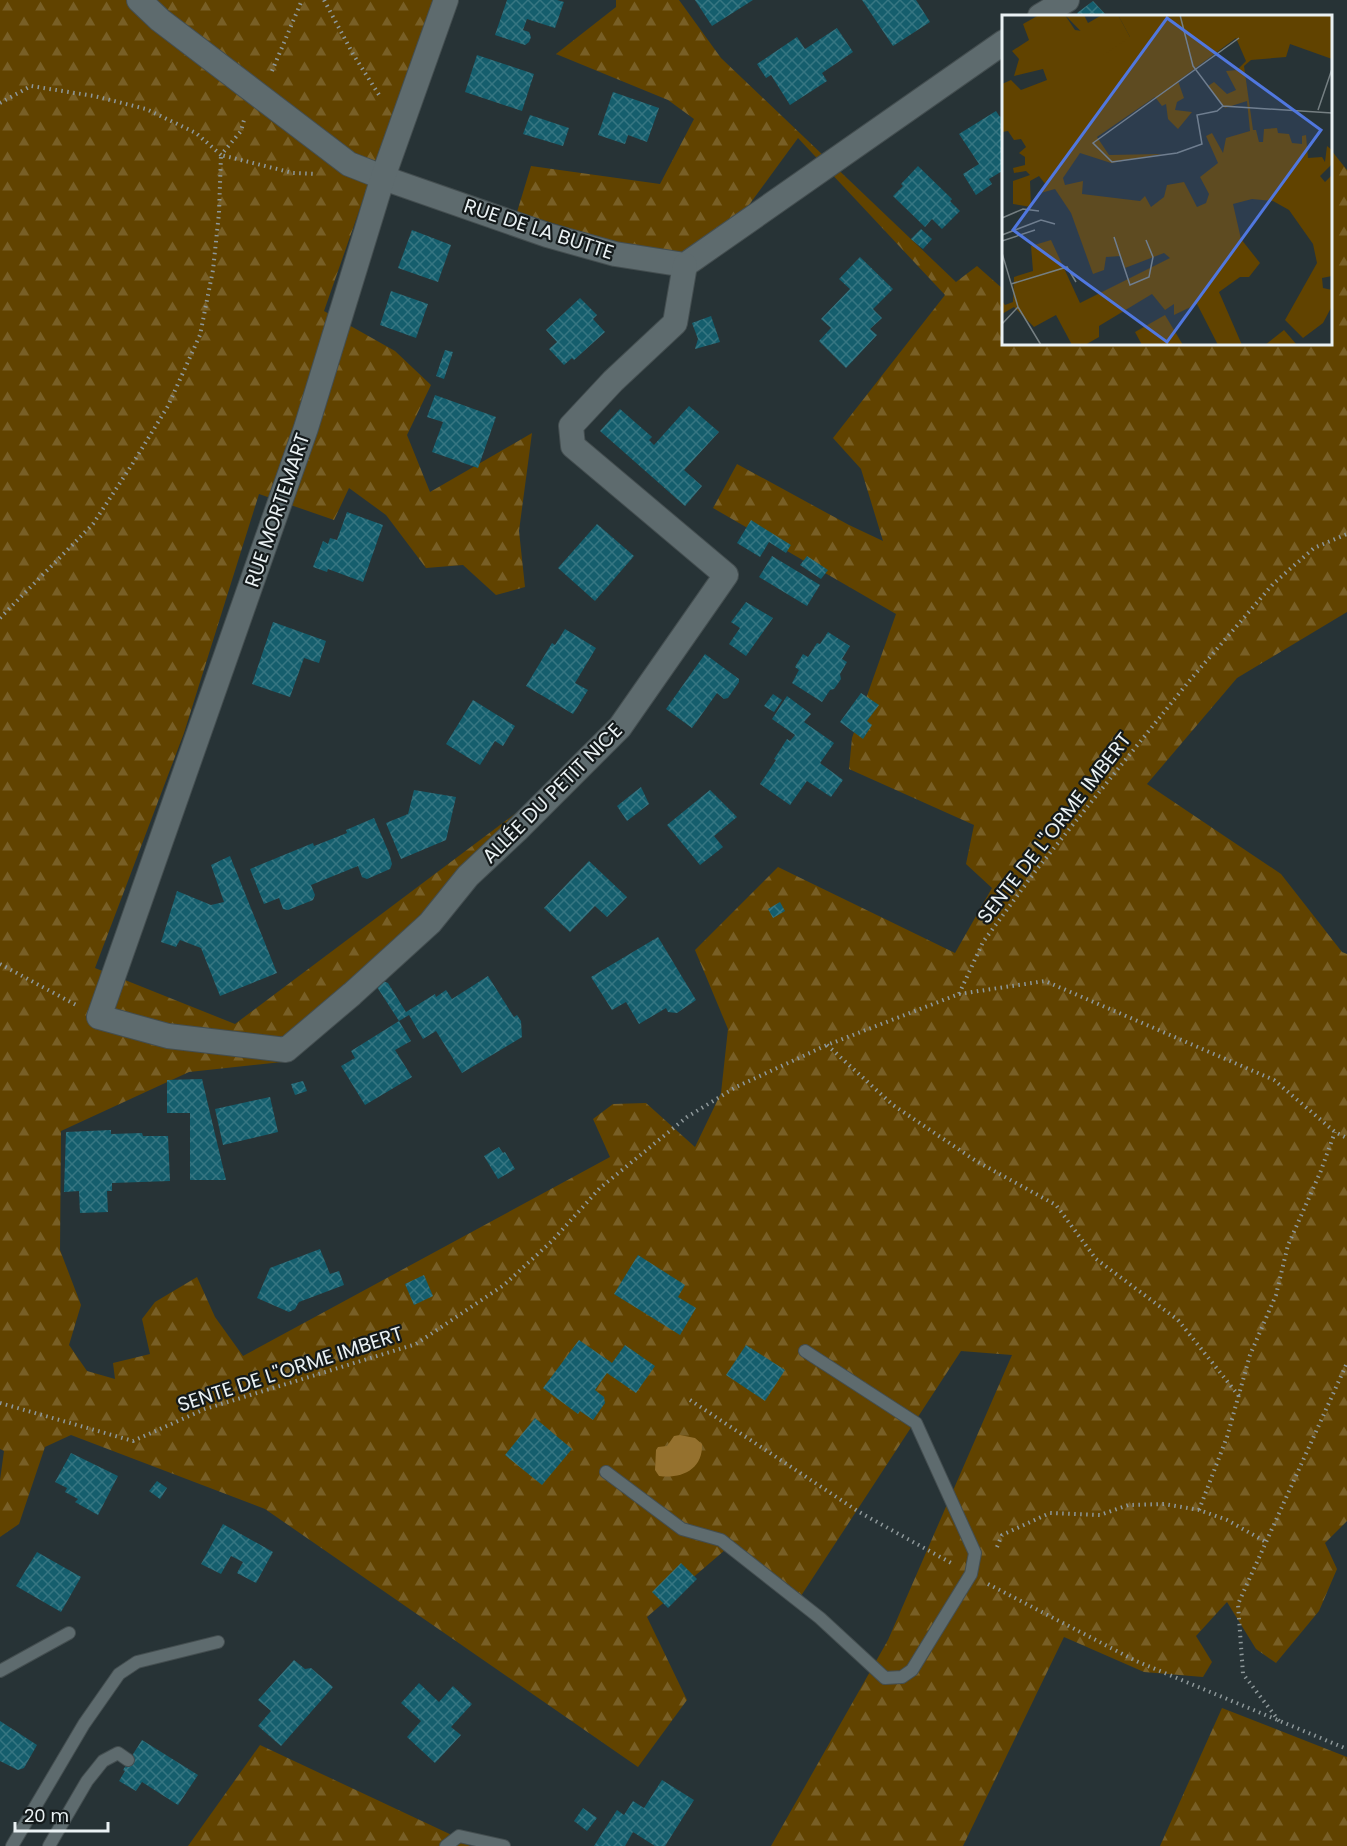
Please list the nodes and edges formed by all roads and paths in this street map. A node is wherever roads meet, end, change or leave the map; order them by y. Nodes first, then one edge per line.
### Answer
1 (139, 0) edge
2 (324, 0) edge
3 (446, 0) edge
4 (1067, 0) edge
5 (1042, 15) edge
6 (1002, 43) edge
7 (0, 103) edge
8 (382, 108) dead end
9 (221, 155) junction
10 (325, 175) dead end
11 (383, 177) junction
12 (685, 265) junction
13 (1347, 534) edge
14 (0, 618) edge
15 (0, 964) edge
16 (959, 994) junction
17 (99, 1017) junction
18 (827, 1045) junction
19 (1335, 1132) junction
20 (1347, 1138) edge
21 (805, 1351) dead end
22 (1347, 1363) edge
23 (1239, 1396) junction
24 (690, 1400) dead end
25 (0, 1403) edge
26 (606, 1472) dead end
27 (1199, 1510) junction
28 (1266, 1542) junction
29 (994, 1554) dead end
30 (971, 1575) junction
31 (69, 1633) dead end
32 (218, 1642) dead end
33 (0, 1671) edge
34 (1279, 1722) junction
35 (1347, 1749) edge
36 (128, 1760) dead end
37 (12, 1846) edge
38 (50, 1846) edge
39 (446, 1846) edge
40 (504, 1846) edge

1 - 11 street, RUE DE LA BUTTE
2 - 8 path
3 - 11 street, RUE MORTEMART
4 - 5 street
6 - 12 street
7 - 9 path
9 - 10 path
9 - 14 path
11 - 12 street, RUE DE LA BUTTE
11 - 17 street, RUE MORTEMART
12 - 17 street, ALLÉE DU PETIT NICE
13 - 16 path, SENTE DE L''ORME IMBERT
15 - 17 path
16 - 18 path, SENTE DE L''ORME IMBERT
16 - 19 path
18 - 23 path
18 - 25 path, SENTE DE L''ORME IMBERT
19 - 20 path
19 - 23 path
21 - 30 lane
22 - 28 path
23 - 27 path
24 - 30 path
26 - 30 lane
27 - 28 path
27 - 29 path
28 - 34 path
30 - 34 path
31 - 33 lane
32 - 37 lane
34 - 35 path
36 - 38 lane
39 - 40 lane

